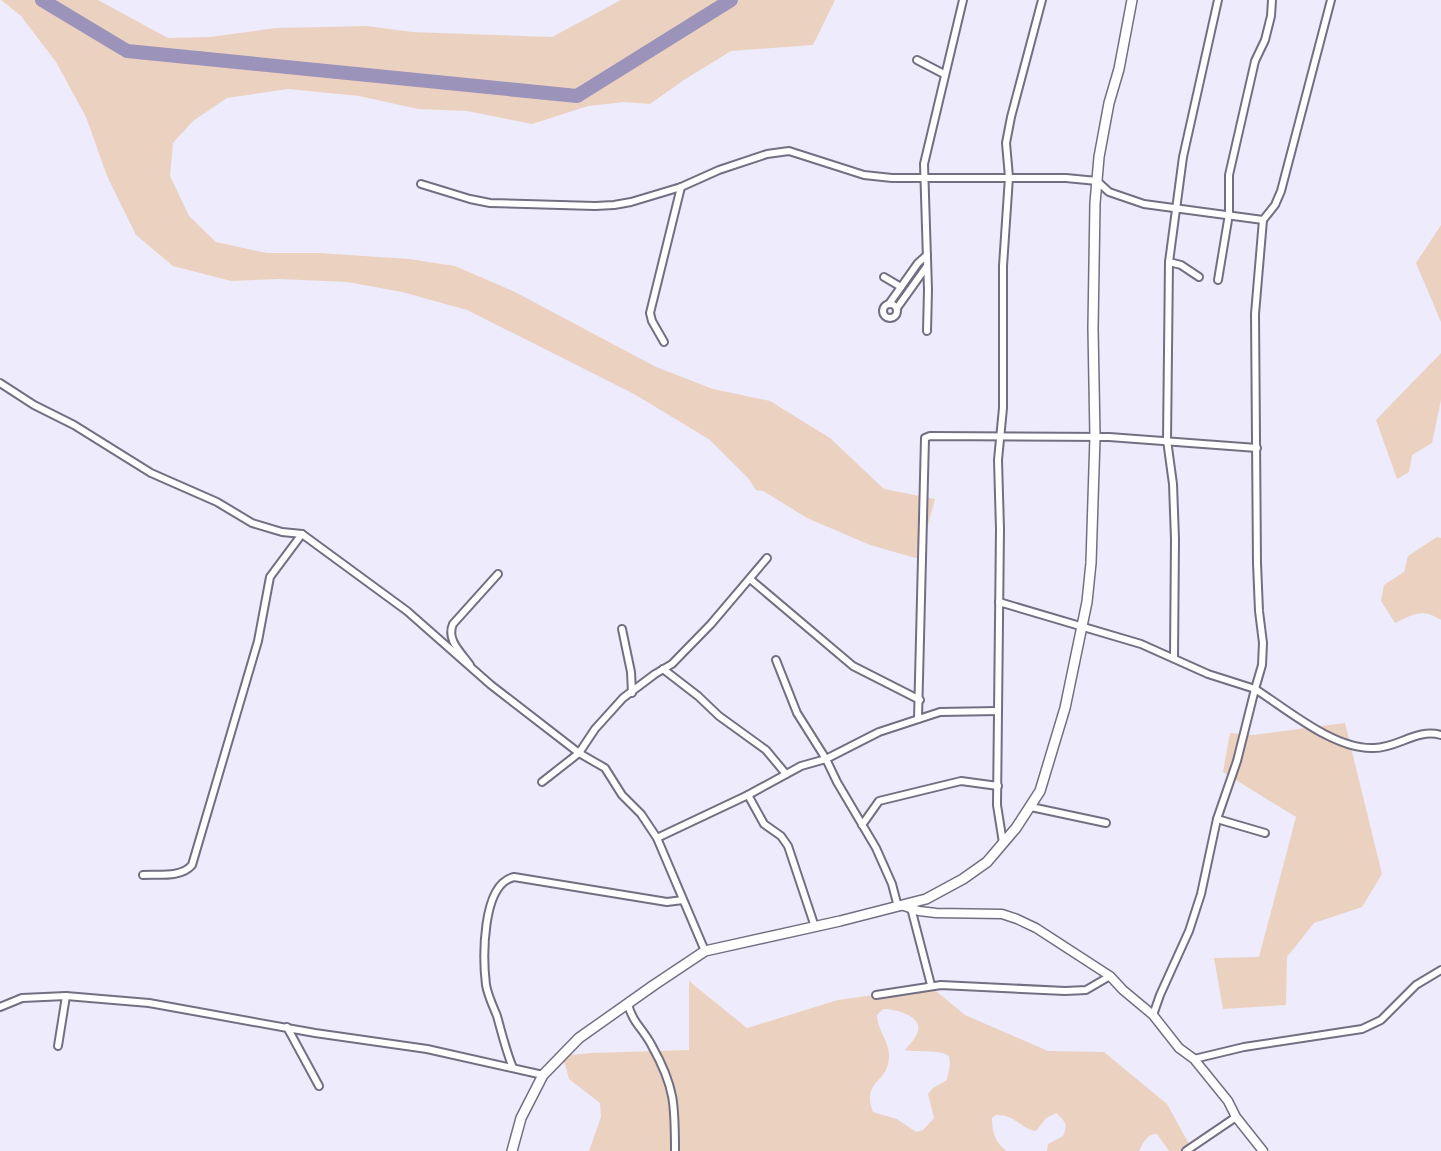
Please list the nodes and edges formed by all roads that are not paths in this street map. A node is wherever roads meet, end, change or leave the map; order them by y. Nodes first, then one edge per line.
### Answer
1 (963, 0) edge
2 (1042, 0) edge
3 (1132, 0) edge
4 (1218, 0) edge
5 (1272, 0) edge
6 (1331, 0) edge
7 (917, 60) dead end
8 (944, 74) junction
9 (1009, 177) junction
10 (923, 179) junction
11 (1097, 181) junction
12 (421, 184) dead end
13 (681, 187) junction
14 (1175, 208) junction
15 (1229, 214) junction
16 (1263, 220) junction
17 (927, 255) junction
18 (1169, 262) junction
19 (927, 267) junction
20 (1199, 276) dead end
21 (884, 277) dead end
22 (1219, 280) dead end
23 (901, 288) junction
24 (889, 304) junction
25 (897, 309) junction
26 (927, 331) dead end
27 (663, 342) dead end
28 (0, 383) edge
29 (1000, 436) junction
30 (1095, 437) junction
31 (1167, 440) junction
32 (1257, 447) junction
33 (302, 534) junction
34 (767, 558) dead end
35 (498, 574) dead end
36 (750, 579) junction
37 (999, 603) junction
38 (1082, 628) junction
39 (622, 629) dead end
40 (1174, 657) junction
41 (776, 660) dead end
42 (663, 669) junction
43 (478, 675) junction
44 (1255, 689) junction
45 (632, 693) junction
46 (920, 700) junction
47 (998, 711) junction
48 (918, 719) junction
49 (1441, 735) edge
50 (579, 753) junction
51 (826, 759) junction
52 (786, 774) junction
53 (542, 782) dead end
54 (998, 786) junction
55 (747, 795) junction
56 (1031, 807) junction
57 (1217, 819) junction
58 (1106, 823) dead end
59 (862, 825) junction
60 (1265, 833) dead end
61 (657, 838) junction
62 (1003, 845) junction
63 (143, 875) dead end
64 (682, 900) junction
65 (904, 907) junction
66 (815, 927) junction
67 (705, 951) junction
68 (1441, 970) edge
69 (1110, 976) junction
70 (931, 985) junction
71 (876, 995) dead end
72 (66, 996) junction
73 (628, 1004) junction
74 (0, 1007) edge
75 (1153, 1015) junction
76 (287, 1027) junction
77 (58, 1046) dead end
78 (1194, 1059) junction
79 (513, 1068) junction
80 (543, 1075) junction
81 (319, 1086) dead end
82 (1236, 1117) junction
83 (512, 1151) edge
84 (675, 1151) edge
85 (1186, 1151) edge
86 (1263, 1151) edge

1 - 8 street
2 - 9 street
3 - 11 main road
4 - 14 street
5 - 15 street
6 - 16 street
7 - 8 street
8 - 10 street
9 - 10 street
9 - 11 street
9 - 29 street
10 - 13 street
10 - 17 street
11 - 14 street
11 - 30 main road
12 - 13 street
13 - 27 street
14 - 15 street
14 - 18 street
15 - 16 street
15 - 22 street
16 - 32 street
17 - 19 street
17 - 23 street
18 - 20 street
18 - 31 street
19 - 25 street
19 - 26 street
21 - 23 street
23 - 24 street
24 - 25 street
24 - 25 street
28 - 33 street
29 - 30 street
29 - 37 street
29 - 46 street
30 - 31 street
30 - 38 main road
31 - 32 street
31 - 40 street
32 - 44 street
33 - 43 street
33 - 63 street
34 - 36 street
35 - 43 street
36 - 42 street
36 - 46 street
37 - 38 street
37 - 47 street
38 - 40 street
38 - 56 main road
39 - 45 street
40 - 44 street
41 - 51 street
42 - 45 street
42 - 52 street
43 - 50 street
44 - 49 street
44 - 57 street
45 - 50 street
46 - 48 street
47 - 48 street
47 - 54 street
48 - 51 street
50 - 53 street
50 - 61 street
51 - 52 street
51 - 59 street
52 - 55 street
54 - 59 street
54 - 62 street
55 - 61 street
55 - 66 street
56 - 58 street
56 - 62 main road
57 - 60 street
57 - 75 street
59 - 65 street
61 - 64 street
62 - 65 main road
64 - 67 street
64 - 79 street
65 - 66 main road
65 - 69 street
65 - 70 street
66 - 67 main road
67 - 73 main road
68 - 78 street
69 - 70 street
69 - 75 street
70 - 71 street
72 - 74 street
72 - 76 street
72 - 77 street
73 - 80 main road
73 - 84 street
75 - 78 street
76 - 79 street
76 - 81 street
78 - 82 street
79 - 80 street
80 - 83 main road
82 - 85 street
82 - 86 street

